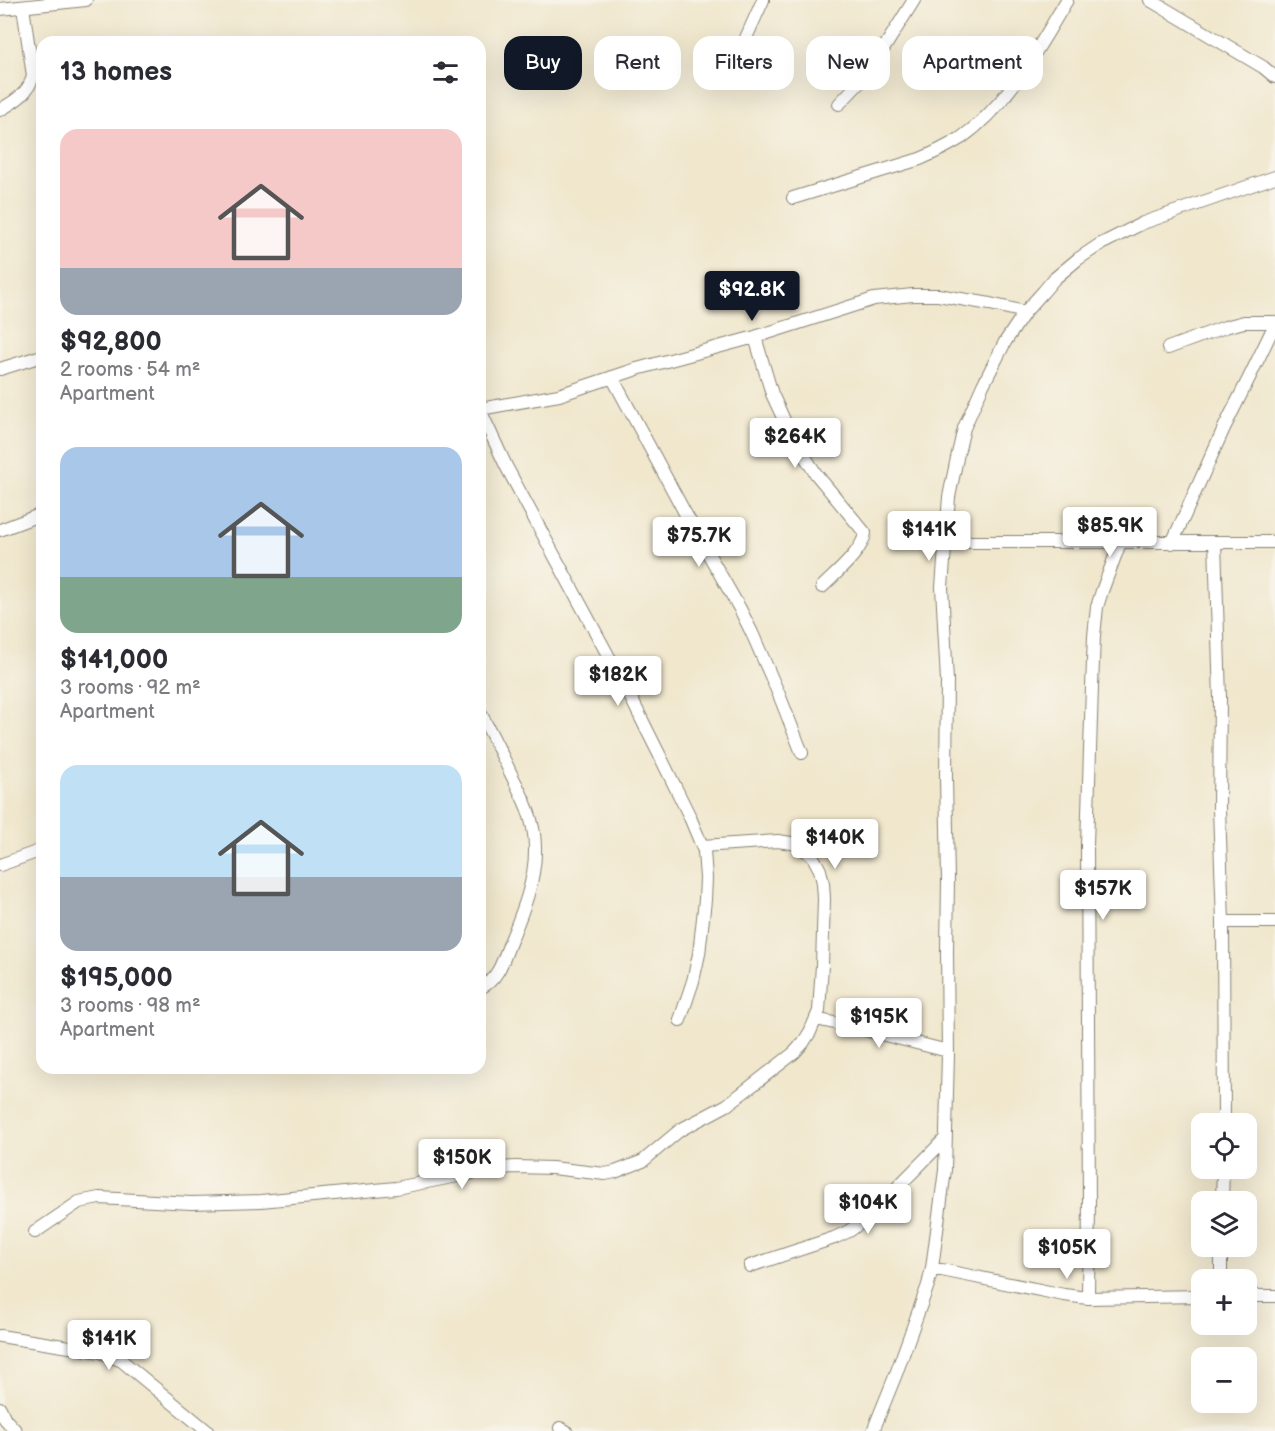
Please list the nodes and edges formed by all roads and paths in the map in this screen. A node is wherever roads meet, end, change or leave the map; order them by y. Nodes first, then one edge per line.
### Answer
1 (86, 0) edge
2 (763, 0) edge
3 (914, 0) edge
4 (1067, 0) edge
5 (1150, 0) edge
6 (67, 1) edge
7 (23, 7) junction
8 (0, 9) edge
9 (747, 36) edge
10 (1275, 76) edge
11 (839, 104) dead end
12 (0, 110) edge
13 (1275, 177) edge
14 (793, 198) dead end
15 (1025, 312) junction
16 (1275, 323) edge
17 (755, 337) junction
18 (1168, 348) dead end
19 (36, 358) edge
20 (0, 369) edge
21 (612, 377) junction
22 (486, 408) edge
23 (486, 422) edge
24 (36, 516) edge
25 (0, 530) edge
26 (945, 542) junction
27 (1215, 542) junction
28 (1275, 542) edge
29 (1120, 543) junction
30 (1172, 543) junction
31 (822, 587) dead end
32 (486, 724) edge
33 (802, 753) dead end
34 (702, 846) junction
35 (36, 852) edge
36 (0, 865) edge
37 (1222, 922) junction
38 (1275, 922) edge
39 (486, 985) edge
40 (816, 1019) junction
41 (680, 1020) dead end
42 (948, 1051) junction
43 (1224, 1113) edge
44 (946, 1138) junction
45 (35, 1232) dead end
46 (750, 1266) dead end
47 (932, 1268) junction
48 (1191, 1296) edge
49 (1257, 1296) edge
50 (1275, 1296) edge
51 (1088, 1298) junction
52 (0, 1336) edge
53 (0, 1408) edge
54 (16, 1431) edge
55 (207, 1431) edge
56 (873, 1431) edge

1 - 6 street
2 - 9 street
3 - 11 street
4 - 14 street
5 - 10 street
6 - 7 street
7 - 8 street
7 - 12 street
13 - 15 street
15 - 17 street
15 - 26 street
16 - 18 street
16 - 30 street
17 - 21 street
17 - 31 street
19 - 20 street
21 - 22 street
21 - 33 street
23 - 34 street
24 - 25 street
26 - 29 street
26 - 42 street
27 - 28 street
27 - 30 street
27 - 37 street
29 - 30 street
29 - 51 street
32 - 39 street
34 - 40 street
34 - 41 street
35 - 36 street
37 - 38 street
37 - 43 street
40 - 42 street
40 - 45 street
42 - 44 street
44 - 46 street
44 - 47 street
47 - 51 street
47 - 56 street
48 - 51 street
49 - 50 street
52 - 55 street
53 - 54 street

